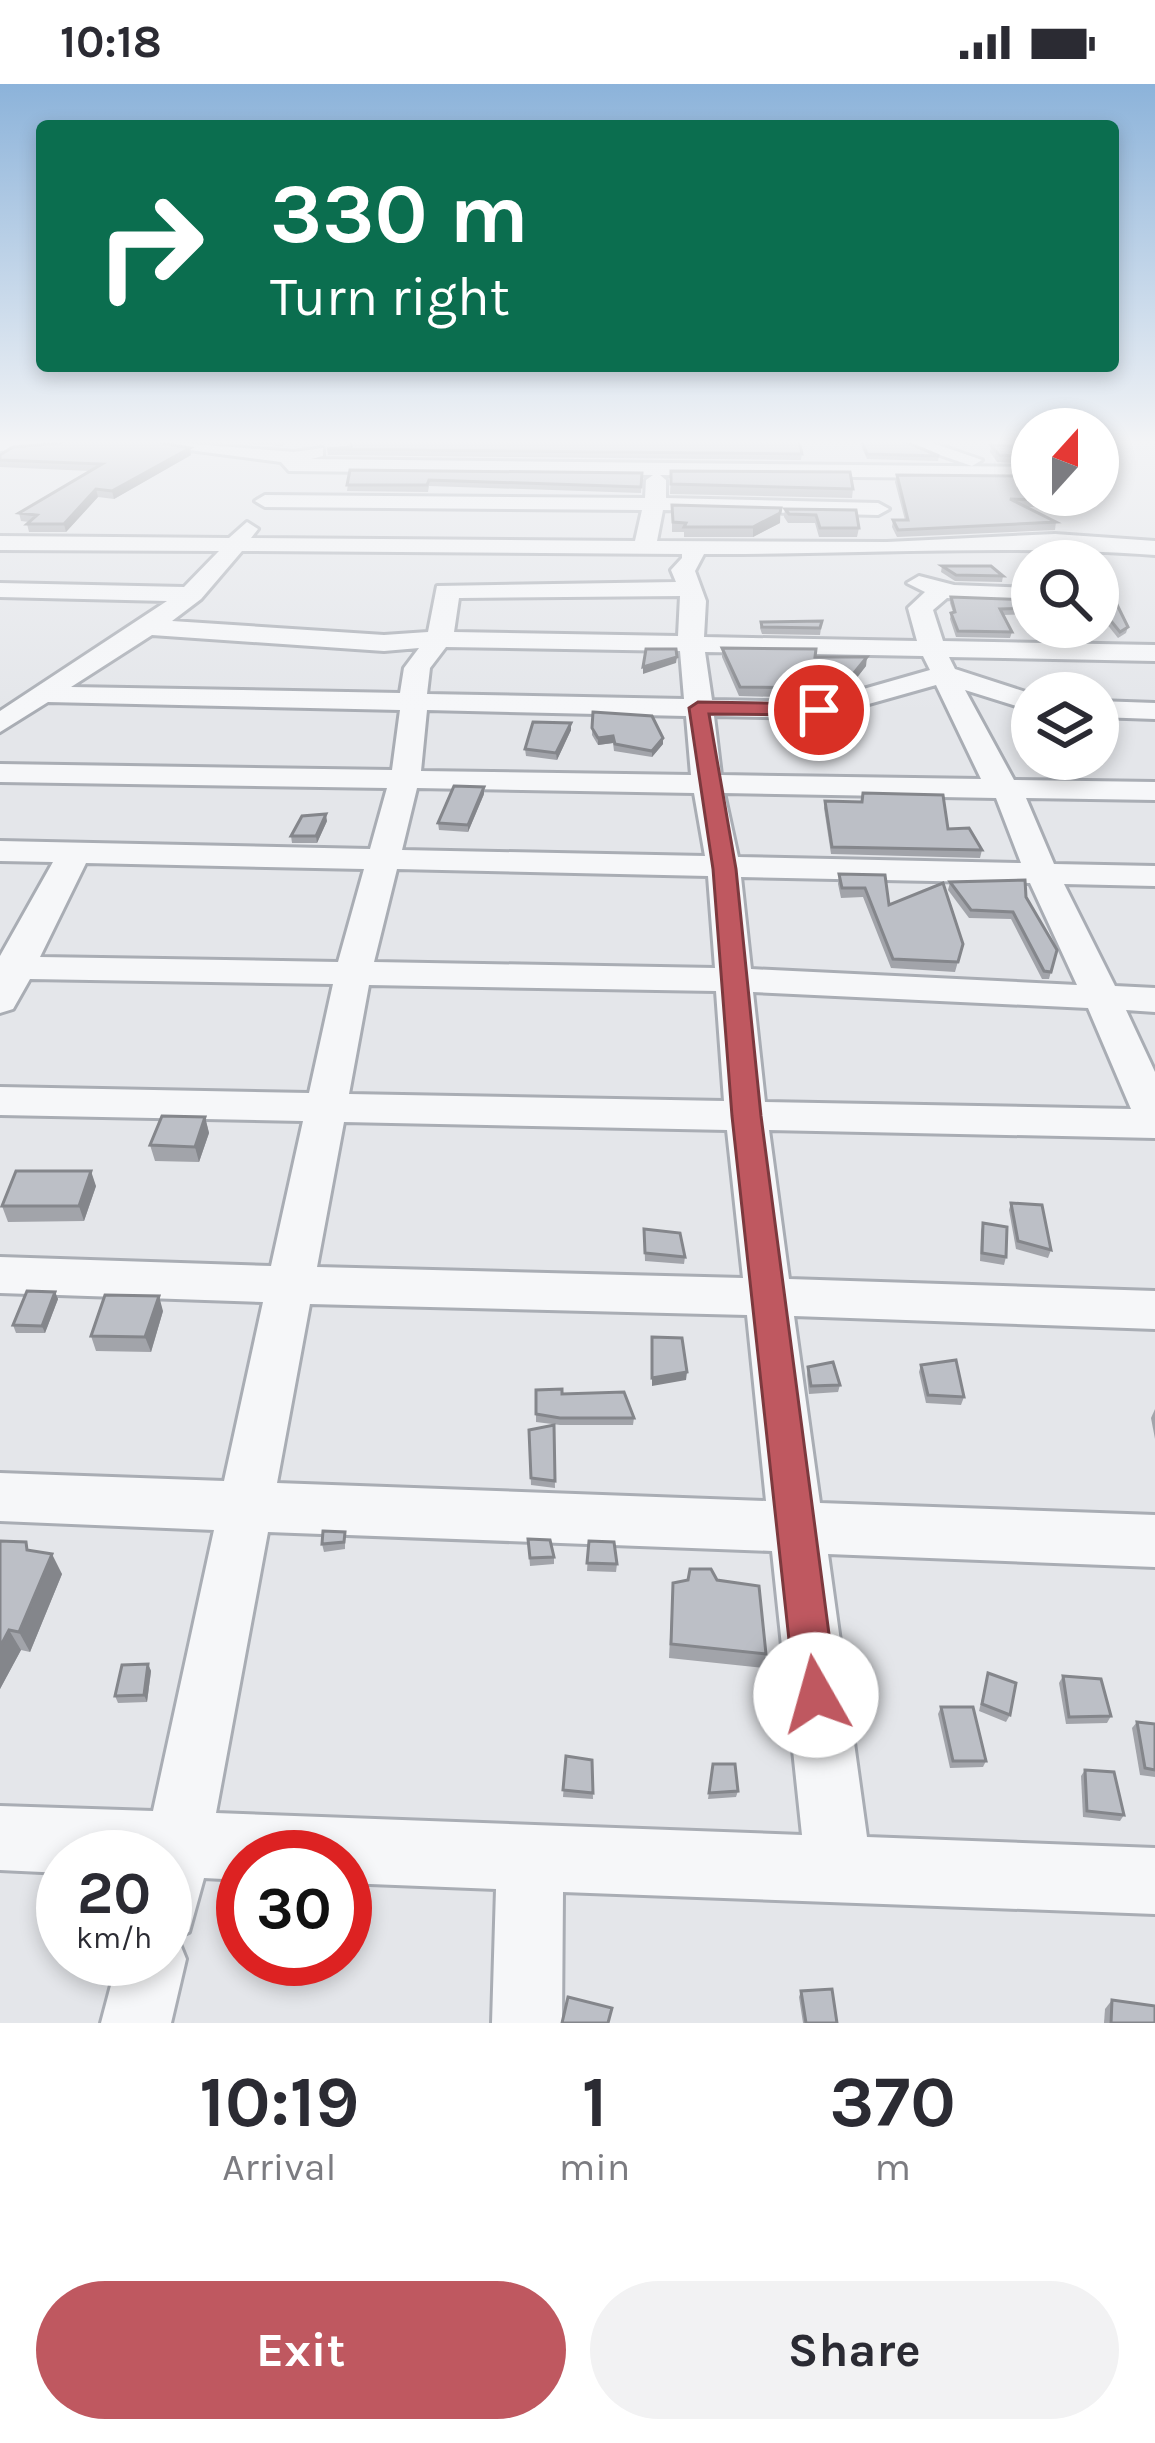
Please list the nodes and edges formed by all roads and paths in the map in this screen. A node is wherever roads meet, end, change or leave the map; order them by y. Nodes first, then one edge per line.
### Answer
1 (246, 531) edge
2 (645, 531) edge
3 (883, 531) edge
4 (0, 543) edge
5 (238, 544) junction
6 (646, 547) junction
7 (1155, 548) edge
8 (887, 549) junction
9 (691, 567) junction
10 (0, 590) edge
11 (941, 590) junction
12 (194, 594) junction
13 (1011, 594) edge
14 (151, 627) junction
15 (693, 644) junction
16 (1155, 653) edge
17 (939, 661) junction
18 (413, 663) junction
19 (37, 694) junction
20 (1011, 694) edge
21 (698, 708) junction
22 (1119, 710) edge
23 (1155, 711) edge
24 (0, 724) edge
25 (0, 773) edge
26 (402, 781) junction
27 (706, 782) junction
28 (1008, 787) junction
29 (1155, 791) edge
30 (0, 851) edge
31 (74, 853) junction
32 (383, 864) junction
33 (724, 869) junction
34 (1041, 873) junction
35 (1155, 877) edge
36 (9, 967) edge
37 (353, 974) junction
38 (735, 980) junction
39 (1106, 999) junction
40 (1155, 1000) edge
41 (0, 1001) edge
42 (0, 1101) edge
43 (330, 1109) junction
44 (746, 1116) junction
45 (1155, 1121) edge
46 (0, 1275) edge
47 (291, 1287) junction
48 (772, 1293) junction
49 (1155, 1310) edge
50 (0, 1497) edge
51 (246, 1509) junction
52 (794, 1524) junction
53 (1155, 1541) edge
54 (184, 1830) edge
55 (0, 1838) edge
56 (36, 1839) edge
57 (192, 1842) edge
58 (530, 1859) junction
59 (838, 1865) junction
60 (1155, 1881) edge
61 (145, 1986) edge
62 (136, 2023) edge
63 (527, 2023) edge

1 - 5 street
2 - 6 street
3 - 8 street
4 - 5 street
5 - 6 street
5 - 12 street
6 - 9 street
7 - 8 street
8 - 9 street
8 - 11 street
9 - 15 street
9 - 18 street
10 - 12 street
11 - 13 street
11 - 17 street
12 - 14 street
14 - 18 street
14 - 19 street
15 - 17 street
15 - 18 street
15 - 21 street
16 - 17 street
17 - 20 street
17 - 21 street
17 - 28 street
18 - 19 street
18 - 21 street
18 - 26 street
19 - 24 street
21 - 27 street
22 - 23 street
25 - 26 street
26 - 27 street
26 - 32 street
27 - 28 street
27 - 33 street
28 - 29 street
28 - 34 street
30 - 31 street
31 - 32 street
31 - 36 street
32 - 33 street
32 - 37 street
33 - 34 street
33 - 38 street
34 - 35 street
34 - 39 street
36 - 37 street
36 - 41 street
37 - 38 street
37 - 43 street
38 - 39 street
38 - 44 street
39 - 40 street
39 - 45 street
42 - 43 street
43 - 44 street
43 - 47 street
44 - 45 street
44 - 48 street
46 - 47 street
47 - 48 street
47 - 51 street
48 - 49 street
48 - 52 street
50 - 51 street
51 - 52 street
51 - 54 street
52 - 53 street
52 - 59 street
55 - 56 street
57 - 58 street
58 - 59 street
58 - 63 street
59 - 60 street
61 - 62 street

